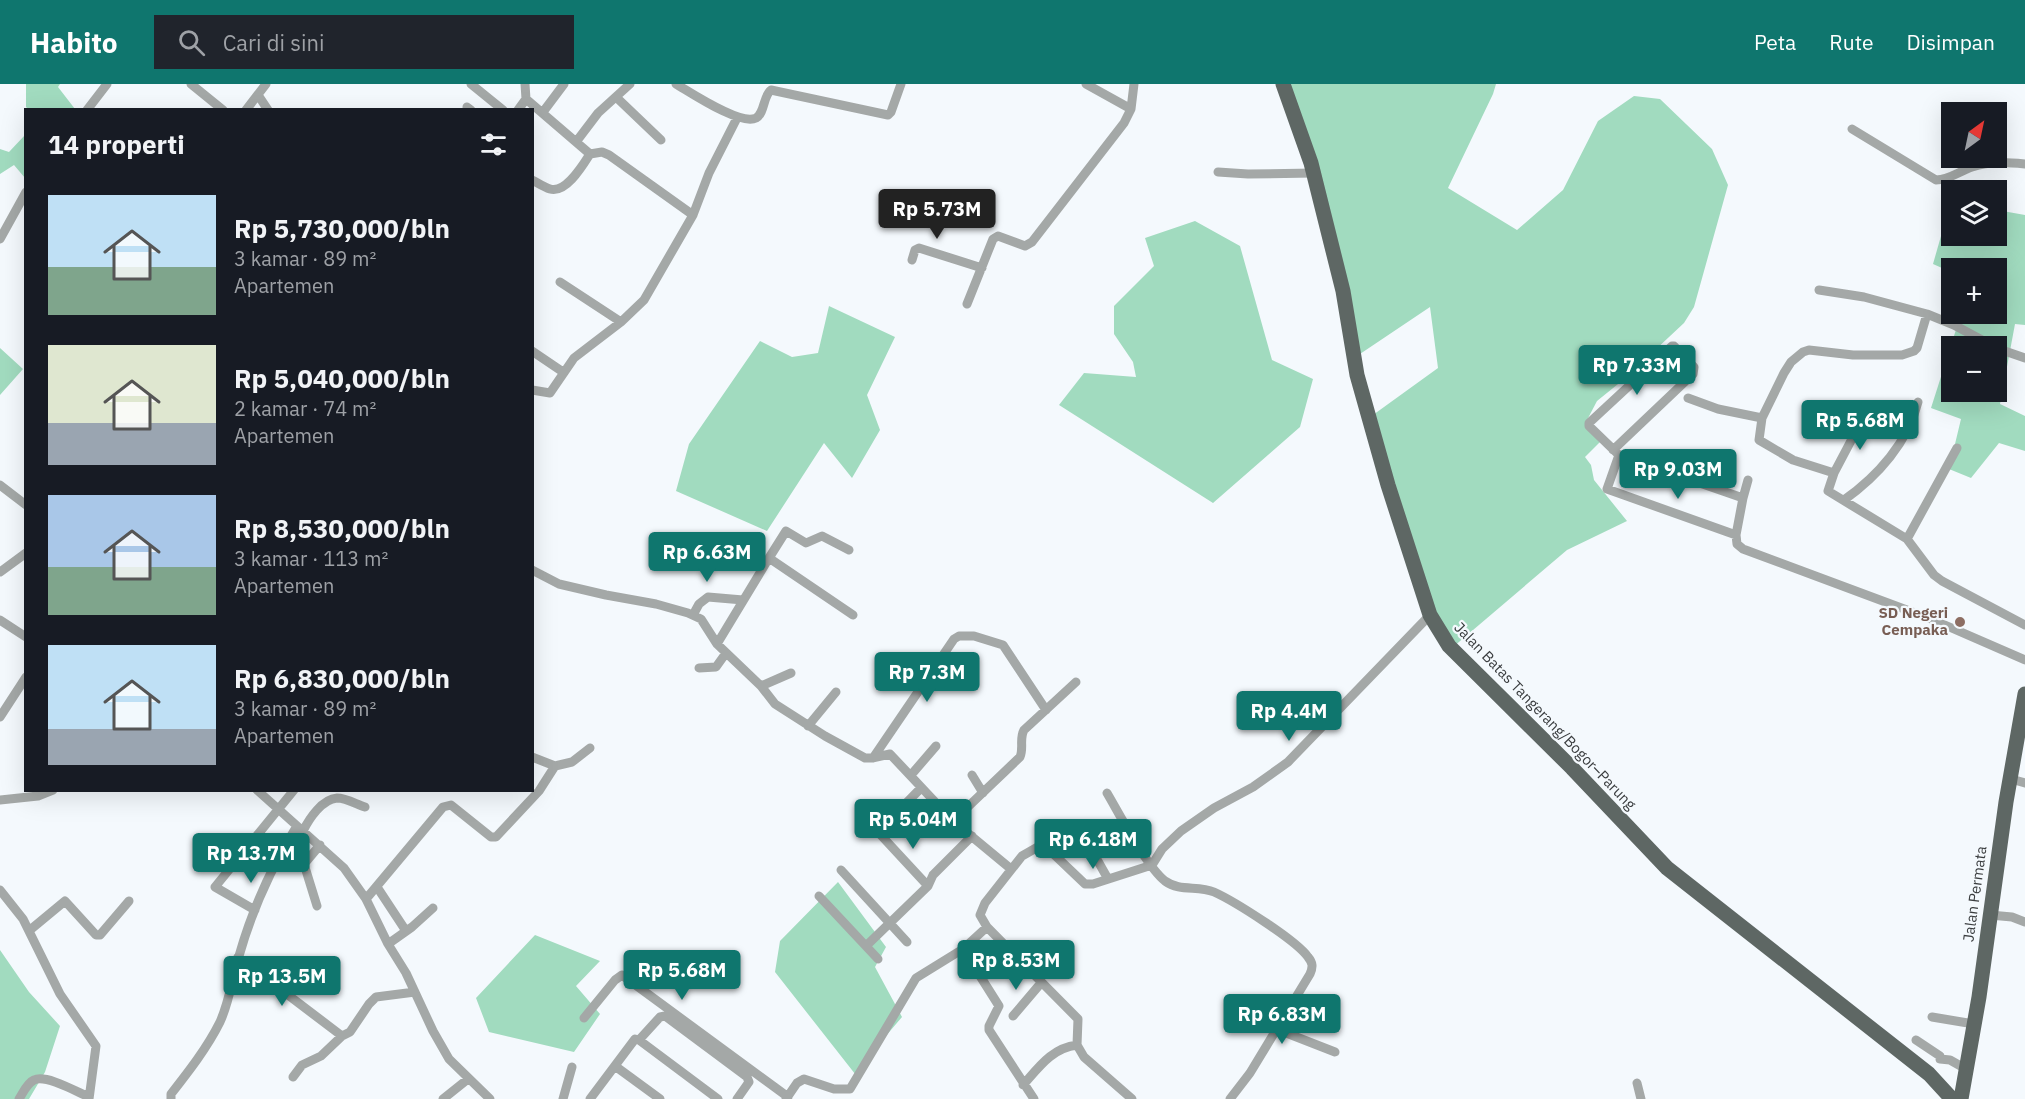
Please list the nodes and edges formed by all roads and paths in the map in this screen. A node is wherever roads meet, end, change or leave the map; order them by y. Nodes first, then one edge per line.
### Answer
1 (107, 84) edge
2 (191, 84) edge
3 (266, 84) edge
4 (471, 84) edge
5 (525, 84) edge
6 (564, 84) edge
7 (630, 84) edge
8 (676, 84) edge
9 (901, 84) edge
10 (1086, 84) edge
11 (1134, 84) edge
12 (1283, 84) edge
13 (258, 95) junction
14 (616, 97) junction
15 (526, 99) junction
16 (89, 108) edge
17 (221, 108) edge
18 (248, 108) edge
19 (267, 108) edge
20 (501, 108) edge
21 (519, 108) edge
22 (1131, 109) junction
23 (543, 112) junction
24 (736, 118) junction
25 (1852, 129) dead end
26 (661, 140) dead end
27 (576, 142) junction
28 (590, 154) junction
29 (2025, 164) edge
30 (1218, 172) dead end
31 (1314, 173) junction
32 (534, 181) edge
33 (24, 196) edge
34 (693, 215) junction
35 (0, 239) edge
36 (912, 260) dead end
37 (982, 268) junction
38 (560, 282) dead end
39 (1819, 290) dead end
40 (966, 304) dead end
41 (1927, 314) junction
42 (621, 322) junction
43 (1974, 336) edge
44 (2007, 351) edge
45 (534, 352) edge
46 (2025, 357) edge
47 (563, 372) junction
48 (534, 390) edge
49 (1688, 398) dead end
50 (1918, 402) dead end
51 (1762, 418) junction
52 (1863, 418) dead end
53 (1957, 448) dead end
54 (1616, 453) junction
55 (1834, 473) junction
56 (1748, 480) dead end
57 (0, 485) edge
58 (1743, 498) junction
59 (1844, 500) junction
60 (24, 503) edge
61 (1736, 535) junction
62 (1907, 539) junction
63 (849, 550) dead end
64 (24, 554) edge
65 (769, 558) junction
66 (534, 571) edge
67 (0, 572) edge
68 (743, 600) junction
69 (693, 615) junction
70 (853, 615) dead end
71 (1430, 615) junction
72 (0, 620) edge
73 (2025, 625) edge
74 (24, 636) edge
75 (717, 644) junction
76 (726, 653) junction
77 (2025, 660) edge
78 (699, 668) dead end
79 (790, 673) dead end
80 (24, 680) edge
81 (1076, 682) dead end
82 (761, 686) junction
83 (836, 692) dead end
84 (2025, 694) edge
85 (1046, 710) junction
86 (0, 717) edge
87 (808, 726) junction
88 (936, 746) dead end
89 (590, 748) dead end
90 (534, 758) edge
91 (872, 758) junction
92 (555, 766) junction
93 (911, 775) junction
94 (972, 775) dead end
95 (2018, 781) edge
96 (921, 789) junction
97 (48, 792) edge
98 (259, 792) edge
99 (292, 792) edge
100 (982, 793) junction
101 (1107, 793) dead end
102 (0, 800) edge
103 (365, 807) dead end
104 (278, 809) junction
105 (953, 821) junction
106 (300, 829) junction
107 (972, 836) junction
108 (320, 845) junction
109 (1090, 847) dead end
110 (1152, 865) junction
111 (1011, 869) junction
112 (841, 870) dead end
113 (1108, 879) junction
114 (928, 886) junction
115 (377, 887) junction
116 (0, 890) edge
117 (819, 896) dead end
118 (366, 899) junction
119 (129, 901) dead end
120 (317, 906) dead end
121 (433, 908) dead end
122 (255, 910) junction
123 (1990, 915) junction
124 (889, 922) junction
125 (2025, 922) edge
126 (987, 927) junction
127 (30, 930) junction
128 (406, 931) junction
129 (907, 942) dead end
130 (388, 944) junction
131 (866, 946) junction
132 (963, 949) junction
133 (238, 957) junction
134 (878, 959) dead end
135 (997, 968) dead end
136 (982, 978) junction
137 (1041, 983) junction
138 (415, 992) junction
139 (1013, 1016) dead end
140 (1932, 1017) dead end
141 (584, 1018) dead end
142 (1974, 1024) junction
143 (1276, 1029) junction
144 (342, 1036) junction
145 (639, 1040) junction
146 (1916, 1040) dead end
147 (1077, 1045) junction
148 (1335, 1052) dead end
149 (1940, 1059) junction
150 (615, 1066) junction
151 (572, 1067) dead end
152 (1966, 1069) junction
153 (1929, 1074) junction
154 (293, 1077) dead end
155 (468, 1079) junction
156 (1637, 1083) dead end
157 (1023, 1085) junction
158 (596, 1097) edge
159 (89, 1098) edge
160 (787, 1098) edge
161 (19, 1099) edge
162 (171, 1099) edge
163 (443, 1099) edge
164 (490, 1099) edge
165 (562, 1099) edge
166 (660, 1099) edge
167 (718, 1099) edge
168 (737, 1099) edge
169 (1033, 1099) edge
170 (1132, 1099) edge
171 (1230, 1099) edge
172 (1641, 1099) edge
173 (1960, 1099) edge

1 - 16 street
2 - 17 street
3 - 13 street
4 - 20 street
5 - 15 street
6 - 23 street
7 - 14 street
8 - 24 street
9 - 24 street
10 - 22 street
11 - 22 street
12 - 31 main road, Jalan Batas Tangerang/Bogor–Parung
13 - 18 street
13 - 19 street
14 - 26 street
14 - 27 street
15 - 21 street
15 - 23 street
22 - 37 street
23 - 27 street
24 - 34 street
25 - 29 street
27 - 28 street
28 - 32 street
28 - 34 street
30 - 31 street
31 - 71 main road, Jalan Batas Tangerang/Bogor–Parung
33 - 35 street
34 - 42 street
36 - 37 street
37 - 40 street
38 - 42 street
39 - 41 street
41 - 43 street
41 - 51 street
42 - 47 street
44 - 46 street
45 - 47 street
47 - 48 street
49 - 51 street
50 - 59 street
51 - 55 street
52 - 55 street
53 - 62 street
54 - 54 street
54 - 58 street
54 - 61 street
55 - 59 street
56 - 58 street
57 - 60 street
58 - 61 street
59 - 62 street
61 - 77 street
62 - 73 street
63 - 65 street
64 - 67 street
65 - 68 street
65 - 70 street
66 - 69 street
68 - 69 street
68 - 75 street
69 - 75 street
71 - 110 street
71 - 153 main road, Jalan Batas Tangerang/Bogor–Parung
72 - 74 street
75 - 76 street
76 - 78 street
76 - 82 street
79 - 82 street
80 - 86 street
81 - 85 street
82 - 87 street
83 - 87 street
84 - 95 main road, Jalan Permata
85 - 91 street
85 - 100 street
87 - 91 street
88 - 93 street
89 - 92 street
90 - 92 street
91 - 93 street
92 - 115 street
93 - 96 street
94 - 100 street
95 - 123 main road, Jalan Permata
96 - 105 street
96 - 114 street
97 - 102 street
98 - 104 street
99 - 104 street
100 - 105 street
101 - 110 street
103 - 106 street
104 - 106 street
104 - 122 street
105 - 107 street
106 - 108 street
106 - 122 street
107 - 111 street
107 - 114 street
108 - 118 street
108 - 120 street
109 - 113 street
110 - 113 street
110 - 143 street
111 - 113 street
111 - 126 street
112 - 124 street
114 - 124 street
115 - 118 street
115 - 128 street
116 - 127 street
117 - 131 street
118 - 130 street
119 - 127 street
121 - 128 street
122 - 133 street
123 - 125 street
123 - 142 main road, Jalan Permata
124 - 129 street
124 - 131 street
126 - 132 street
126 - 137 street
127 - 159 street
128 - 130 street
130 - 138 street
131 - 134 street
132 - 136 street
132 - 160 street
133 - 144 street
133 - 162 street
135 - 136 street
136 - 157 street
137 - 139 street
137 - 147 street
138 - 144 street
138 - 155 street
140 - 142 street
141 - 160 street
142 - 152 main road, Jalan Permata
143 - 148 street
143 - 171 street
144 - 154 street
145 - 150 street
145 - 167 street
145 - 168 street
146 - 149 street
147 - 157 street
147 - 170 street
149 - 152 street
149 - 153 street
150 - 158 street
150 - 166 street
151 - 165 street
152 - 173 main road, Jalan Permata
153 - 173 main road, Jalan Batas Tangerang/Bogor–Parung
155 - 163 street
155 - 164 street
156 - 172 street
157 - 169 street
159 - 161 street

